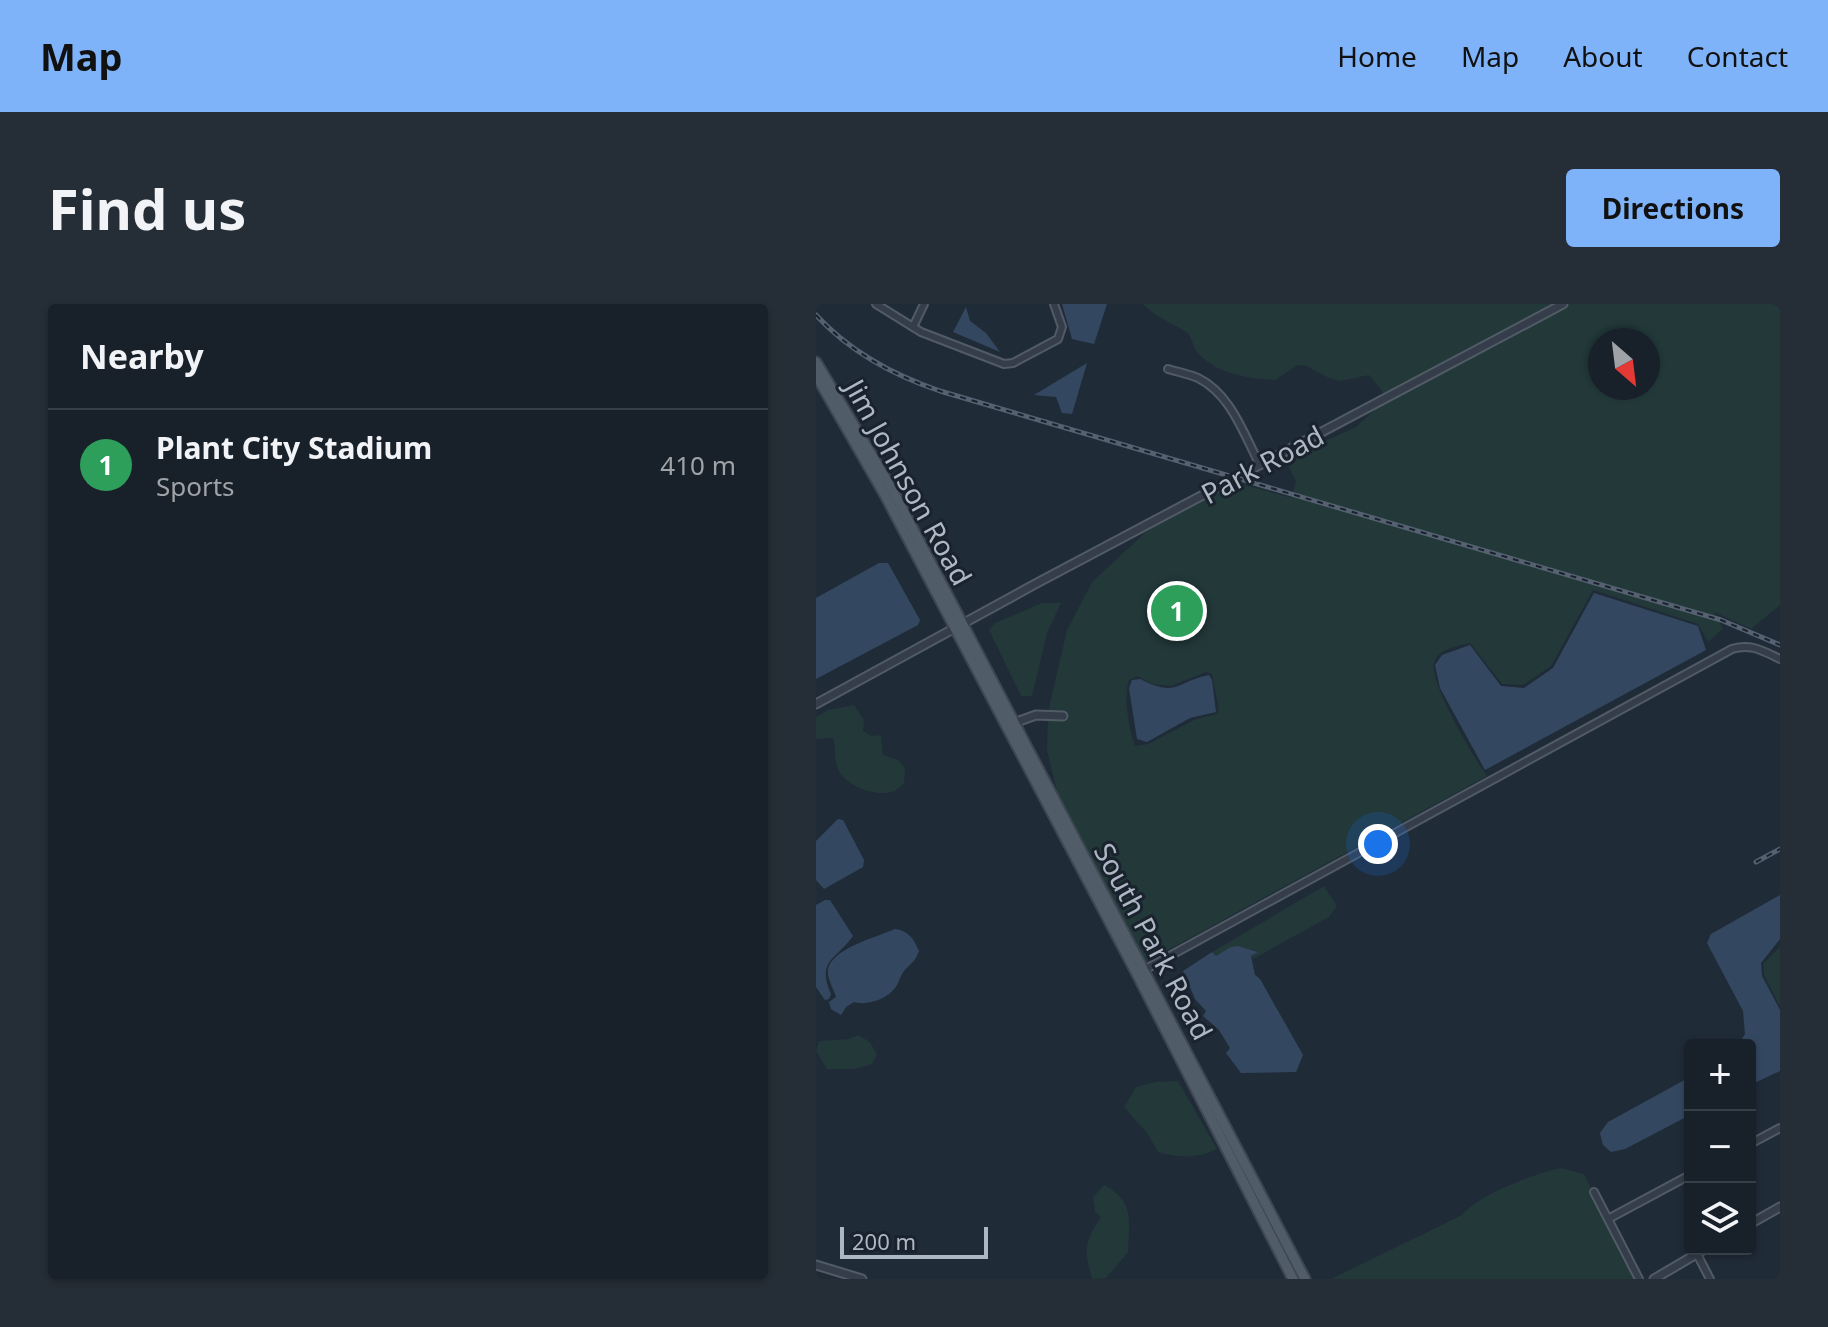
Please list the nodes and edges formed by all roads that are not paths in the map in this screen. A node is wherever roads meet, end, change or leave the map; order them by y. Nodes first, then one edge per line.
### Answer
1 (876, 304) edge
2 (924, 304) edge
3 (1054, 304) edge
4 (1563, 304) edge
5 (913, 327) junction
6 (816, 362) edge
7 (1168, 369) dead end
8 (816, 375) edge
9 (1260, 465) junction
10 (923, 559) junction
11 (958, 626) junction
12 (1780, 659) edge
13 (816, 704) edge
14 (1063, 716) dead end
15 (1010, 725) junction
16 (1102, 898) junction
17 (1140, 972) junction
18 (1780, 1128) edge
19 (1756, 1141) edge
20 (1684, 1178) edge
21 (1594, 1192) dead end
22 (1778, 1208) edge
23 (1780, 1218) edge
24 (1608, 1219) junction
25 (1756, 1221) edge
26 (1695, 1255) edge
27 (1698, 1255) edge
28 (816, 1265) edge
29 (862, 1279) edge
30 (1293, 1279) edge
31 (1305, 1279) edge
32 (1639, 1279) edge
33 (1654, 1279) edge
34 (1710, 1279) edge

1 - 5 street
2 - 5 street
3 - 5 street
4 - 9 street, Park Road
6 - 10 main road, Jim Johnson Road
7 - 9 street
8 - 10 main road, Jim Johnson Road
9 - 11 street, Park Road
10 - 11 main road, Jim Johnson Road
11 - 13 street, Park Road
11 - 15 main road, South Park Road
11 - 15 main road, South Park Road
12 - 17 street
14 - 15 street
15 - 16 main road, South Park Road
15 - 16 main road, South Park Road
16 - 17 main road, South Park Road
17 - 30 main road, South Park Road
17 - 31 main road, South Park Road
18 - 19 street
20 - 24 street
21 - 24 street
22 - 23 street
22 - 25 street
24 - 32 street
26 - 33 street
27 - 34 street
28 - 29 street

